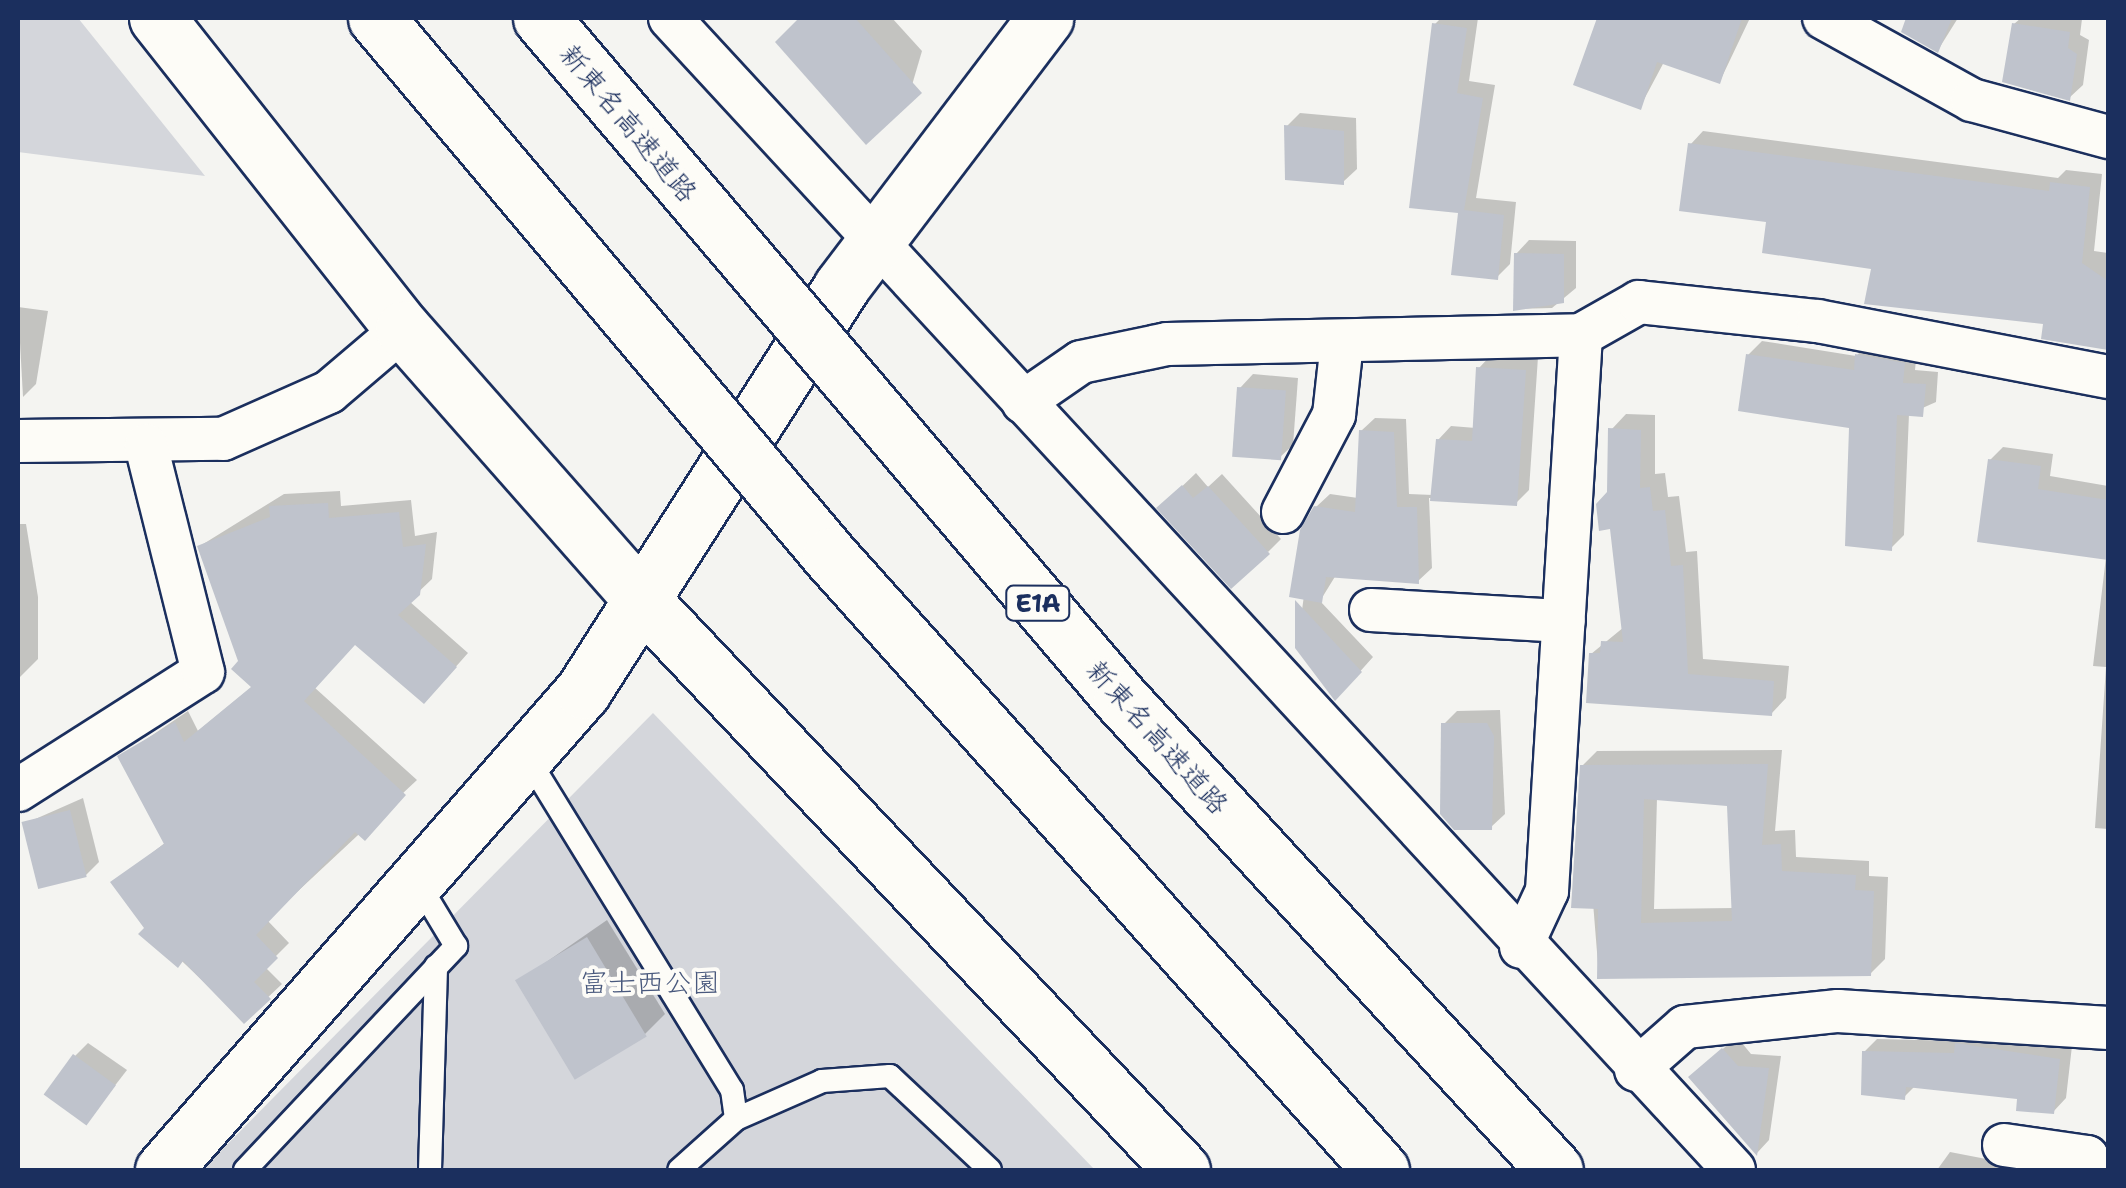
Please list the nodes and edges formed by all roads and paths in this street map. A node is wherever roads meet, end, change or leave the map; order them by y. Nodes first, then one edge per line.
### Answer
1 (157, 18) edge
2 (376, 18) edge
3 (541, 18) edge
4 (670, 18) edge
5 (1045, 18) edge
6 (1824, 18) edge
7 (2108, 137) edge
8 (879, 245) junction
9 (403, 329) junction
10 (1581, 335) junction
11 (1342, 343) junction
12 (2108, 377) edge
13 (1023, 402) junction
14 (18, 441) edge
15 (146, 445) junction
16 (1283, 512) dead end
17 (642, 600) junction
18 (1371, 610) dead end
19 (1564, 621) junction
20 (526, 757) junction
21 (18, 790) edge
22 (418, 883) junction
23 (1520, 947) junction
24 (436, 966) junction
25 (2108, 1028) edge
26 (1636, 1070) junction
27 (736, 1119) junction
28 (2004, 1145) dead end
29 (163, 1170) edge
30 (245, 1170) edge
31 (430, 1170) edge
32 (678, 1170) edge
33 (990, 1170) edge
34 (1182, 1170) edge
35 (1381, 1170) edge
36 (1555, 1170) edge
37 (1734, 1170) edge
38 (2094, 1170) edge

1 - 9 main road
2 - 35 main road, bridge
3 - 36 main road, 新東名高速道路 / E1A, bridge
4 - 8 street
5 - 8 main road
6 - 7 street
8 - 13 street
8 - 17 main road
9 - 15 street
9 - 17 main road
10 - 11 street
10 - 12 street
10 - 19 street
11 - 13 street
11 - 16 street
13 - 23 street
14 - 15 street
15 - 21 street
17 - 20 main road
17 - 34 main road
18 - 19 street
19 - 23 street
20 - 22 main road
20 - 27 lane
22 - 24 lane
22 - 29 main road
23 - 26 street
24 - 30 lane
24 - 31 lane
25 - 26 street
26 - 37 street
27 - 32 lane
27 - 33 lane
28 - 38 street

